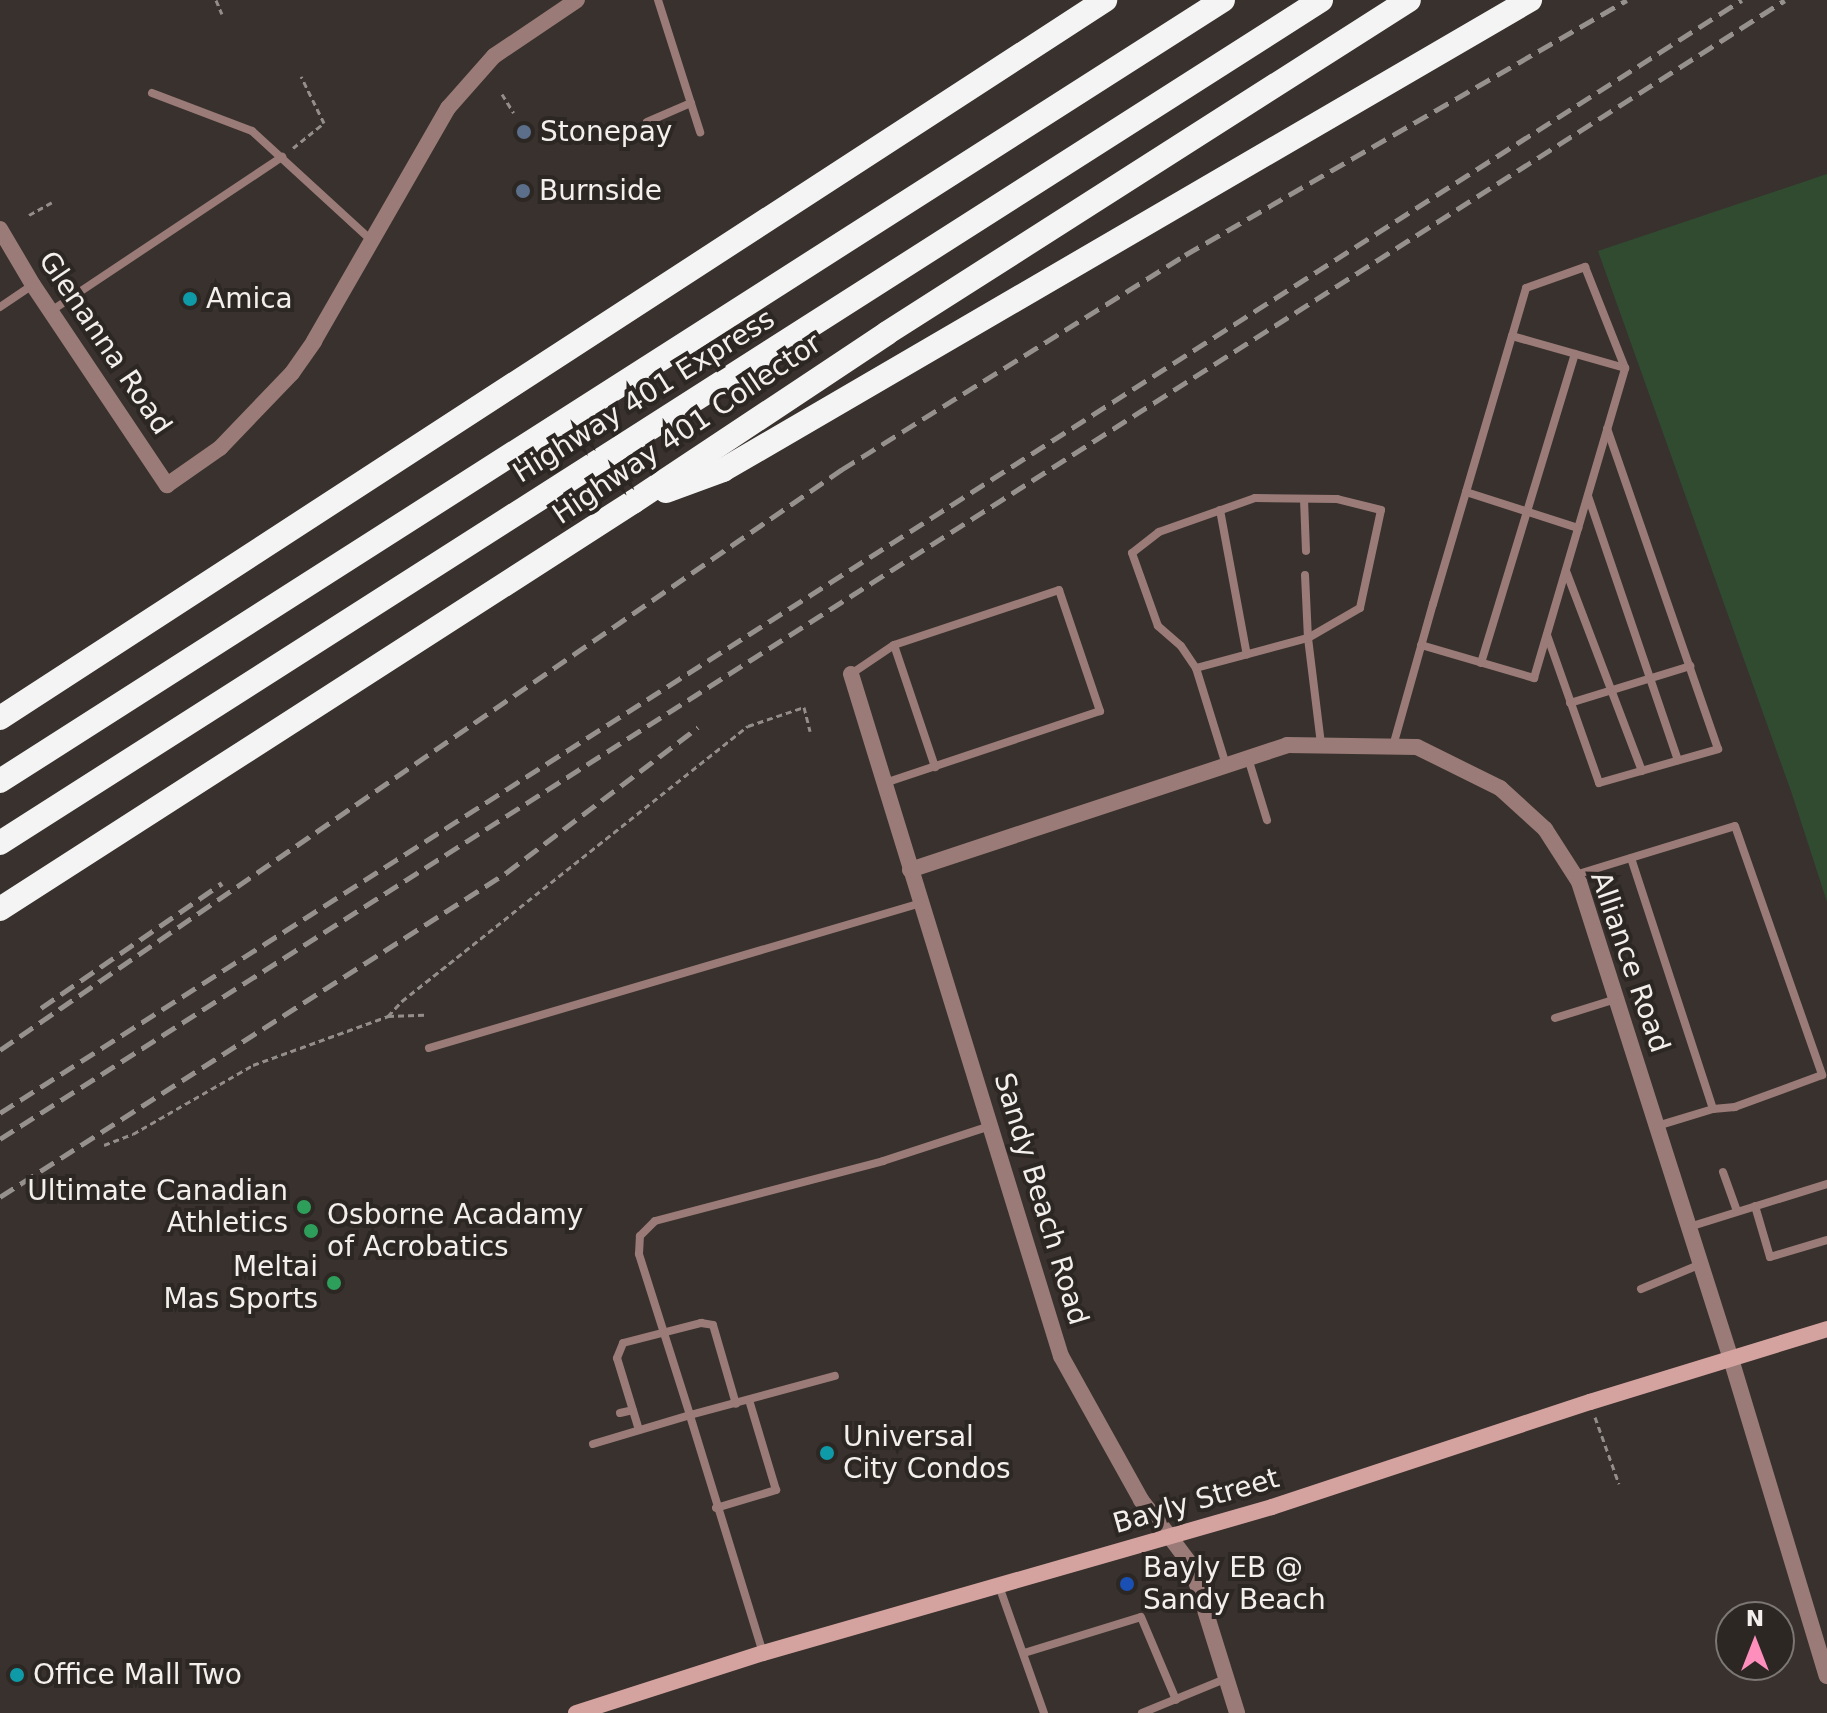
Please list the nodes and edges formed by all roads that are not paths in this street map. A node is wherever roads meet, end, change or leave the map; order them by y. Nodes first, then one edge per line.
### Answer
1 (577, 0) edge
2 (658, 0) edge
3 (1105, 0) edge
4 (1223, 0) edge
5 (1321, 0) edge
6 (1409, 0) edge
7 (1530, 0) edge
8 (152, 93) dead end
9 (691, 103) junction
10 (647, 122) dead end
11 (700, 132) dead end
12 (282, 157) junction
13 (0, 229) edge
14 (373, 242) junction
15 (33, 285) junction
16 (0, 307) edge
17 (51, 312) junction
18 (1512, 336) junction
19 (1575, 354) junction
20 (1625, 368) junction
21 (1607, 429) junction
22 (1466, 492) junction
23 (1588, 496) junction
24 (1304, 499) junction
25 (633, 502) junction
26 (1220, 510) junction
27 (1528, 512) junction
28 (1578, 528) junction
29 (1306, 551) dead end
30 (1566, 571) junction
31 (1305, 575) dead end
32 (1547, 635) junction
33 (1308, 638) junction
34 (894, 645) junction
35 (1421, 645) junction
36 (1247, 655) junction
37 (1481, 663) junction
38 (1690, 666) junction
39 (1196, 668) junction
40 (851, 674) joint
41 (1650, 678) junction
42 (1611, 691) junction
43 (1570, 703) junction
44 (0, 718) edge
45 (1321, 744) junction
46 (1393, 746) junction
47 (1248, 758) junction
48 (1678, 760) junction
49 (1227, 765) junction
50 (935, 767) junction
51 (1642, 771) junction
52 (0, 781) edge
53 (884, 783) junction
54 (1267, 820) dead end
55 (0, 843) edge
56 (1631, 858) junction
57 (910, 870) junction
58 (1575, 875) junction
59 (921, 903) junction
60 (0, 909) edge
61 (1616, 999) junction
62 (1555, 1018) dead end
63 (429, 1048) dead end
64 (1713, 1109) junction
65 (991, 1126) junction
66 (1657, 1126) junction
67 (1723, 1172) dead end
68 (1827, 1184) edge
69 (1755, 1206) junction
70 (1737, 1211) junction
71 (1689, 1227) junction
72 (1827, 1240) edge
73 (1701, 1264) junction
74 (1641, 1289) dead end
75 (1827, 1329) edge
76 (662, 1332) junction
77 (1731, 1359) junction
78 (835, 1376) dead end
79 (749, 1400) junction
80 (736, 1404) junction
81 (633, 1410) junction
82 (620, 1413) dead end
83 (690, 1415) junction
84 (639, 1430) junction
85 (593, 1444) dead end
86 (716, 1508) junction
87 (1170, 1537) junction
88 (999, 1586) junction
89 (763, 1653) junction
90 (1024, 1653) junction
91 (1827, 1676) edge
92 (1225, 1679) junction
93 (1176, 1700) junction
94 (576, 1713) edge
95 (1044, 1713) edge
96 (1142, 1713) edge
97 (1237, 1713) edge

1 - 14 street
2 - 9 lane
3 - 44 highway
4 - 52 highway, Highway 401 Express
5 - 55 highway, Highway 401 Express
6 - 25 highway, Highway 401 Collector
7 - 25 highway
8 - 12 lane
9 - 10 lane
9 - 11 lane
12 - 14 lane
12 - 17 lane
13 - 15 street, Glenanna Road
14 - 17 street, Glenanna Road
15 - 16 lane
15 - 17 street, Glenanna Road
18 - 19 lane
18 - 20 lane
18 - 22 lane
19 - 20 lane
19 - 27 lane
20 - 21 lane
21 - 23 lane
21 - 38 lane
22 - 27 lane
22 - 35 lane
23 - 28 lane
23 - 41 lane
24 - 26 lane
24 - 29 lane
24 - 33 lane
25 - 60 highway, Highway 401 Collector
26 - 36 lane
26 - 39 lane
27 - 28 lane
27 - 37 lane
28 - 30 lane
30 - 32 lane
30 - 42 lane
31 - 33 lane
32 - 37 lane
32 - 43 lane
33 - 36 lane
33 - 45 lane
34 - 40 lane
34 - 50 lane
34 - 50 lane
35 - 37 lane
35 - 46 lane
36 - 39 lane
38 - 41 lane
38 - 48 lane
39 - 49 lane
40 - 53 street, Sandy Beach Road
41 - 42 lane
41 - 48 lane
42 - 43 lane
42 - 51 lane
43 - 51 lane
45 - 46 street, Alliance Road
45 - 47 street, Alliance Road
46 - 58 street, Alliance Road
47 - 49 street, Alliance Road
47 - 54 lane
48 - 51 lane
49 - 57 street, Alliance Road
50 - 53 lane
53 - 57 street, Sandy Beach Road
56 - 58 lane
56 - 64 lane
56 - 64 lane
57 - 59 street, Sandy Beach Road
58 - 61 street, Alliance Road
59 - 63 lane
59 - 65 street, Sandy Beach Road
61 - 62 lane
61 - 66 street, Alliance Road
64 - 66 lane
65 - 76 lane
65 - 87 street, Sandy Beach Road
66 - 71 street, Alliance Road
67 - 70 lane
68 - 69 lane
69 - 70 lane
69 - 72 lane
70 - 71 lane
71 - 73 street, Alliance Road
73 - 74 lane
73 - 77 street, Alliance Road
75 - 77 main road, Bayly Street
76 - 80 lane
76 - 81 lane
76 - 83 lane
77 - 87 main road, Bayly Street
77 - 91 street, Alliance Road
78 - 79 lane
79 - 80 lane
79 - 86 lane
80 - 83 lane
81 - 82 lane
81 - 84 lane
83 - 84 lane
83 - 86 lane
84 - 85 lane
86 - 89 lane
87 - 88 main road, Bayly Street
87 - 92 street, Sandy Beach Road
88 - 89 main road, Bayly Street
88 - 90 lane
89 - 94 main road, Bayly Street
90 - 93 lane
90 - 95 lane
92 - 93 lane
92 - 97 street, Sandy Beach Road
93 - 96 lane

